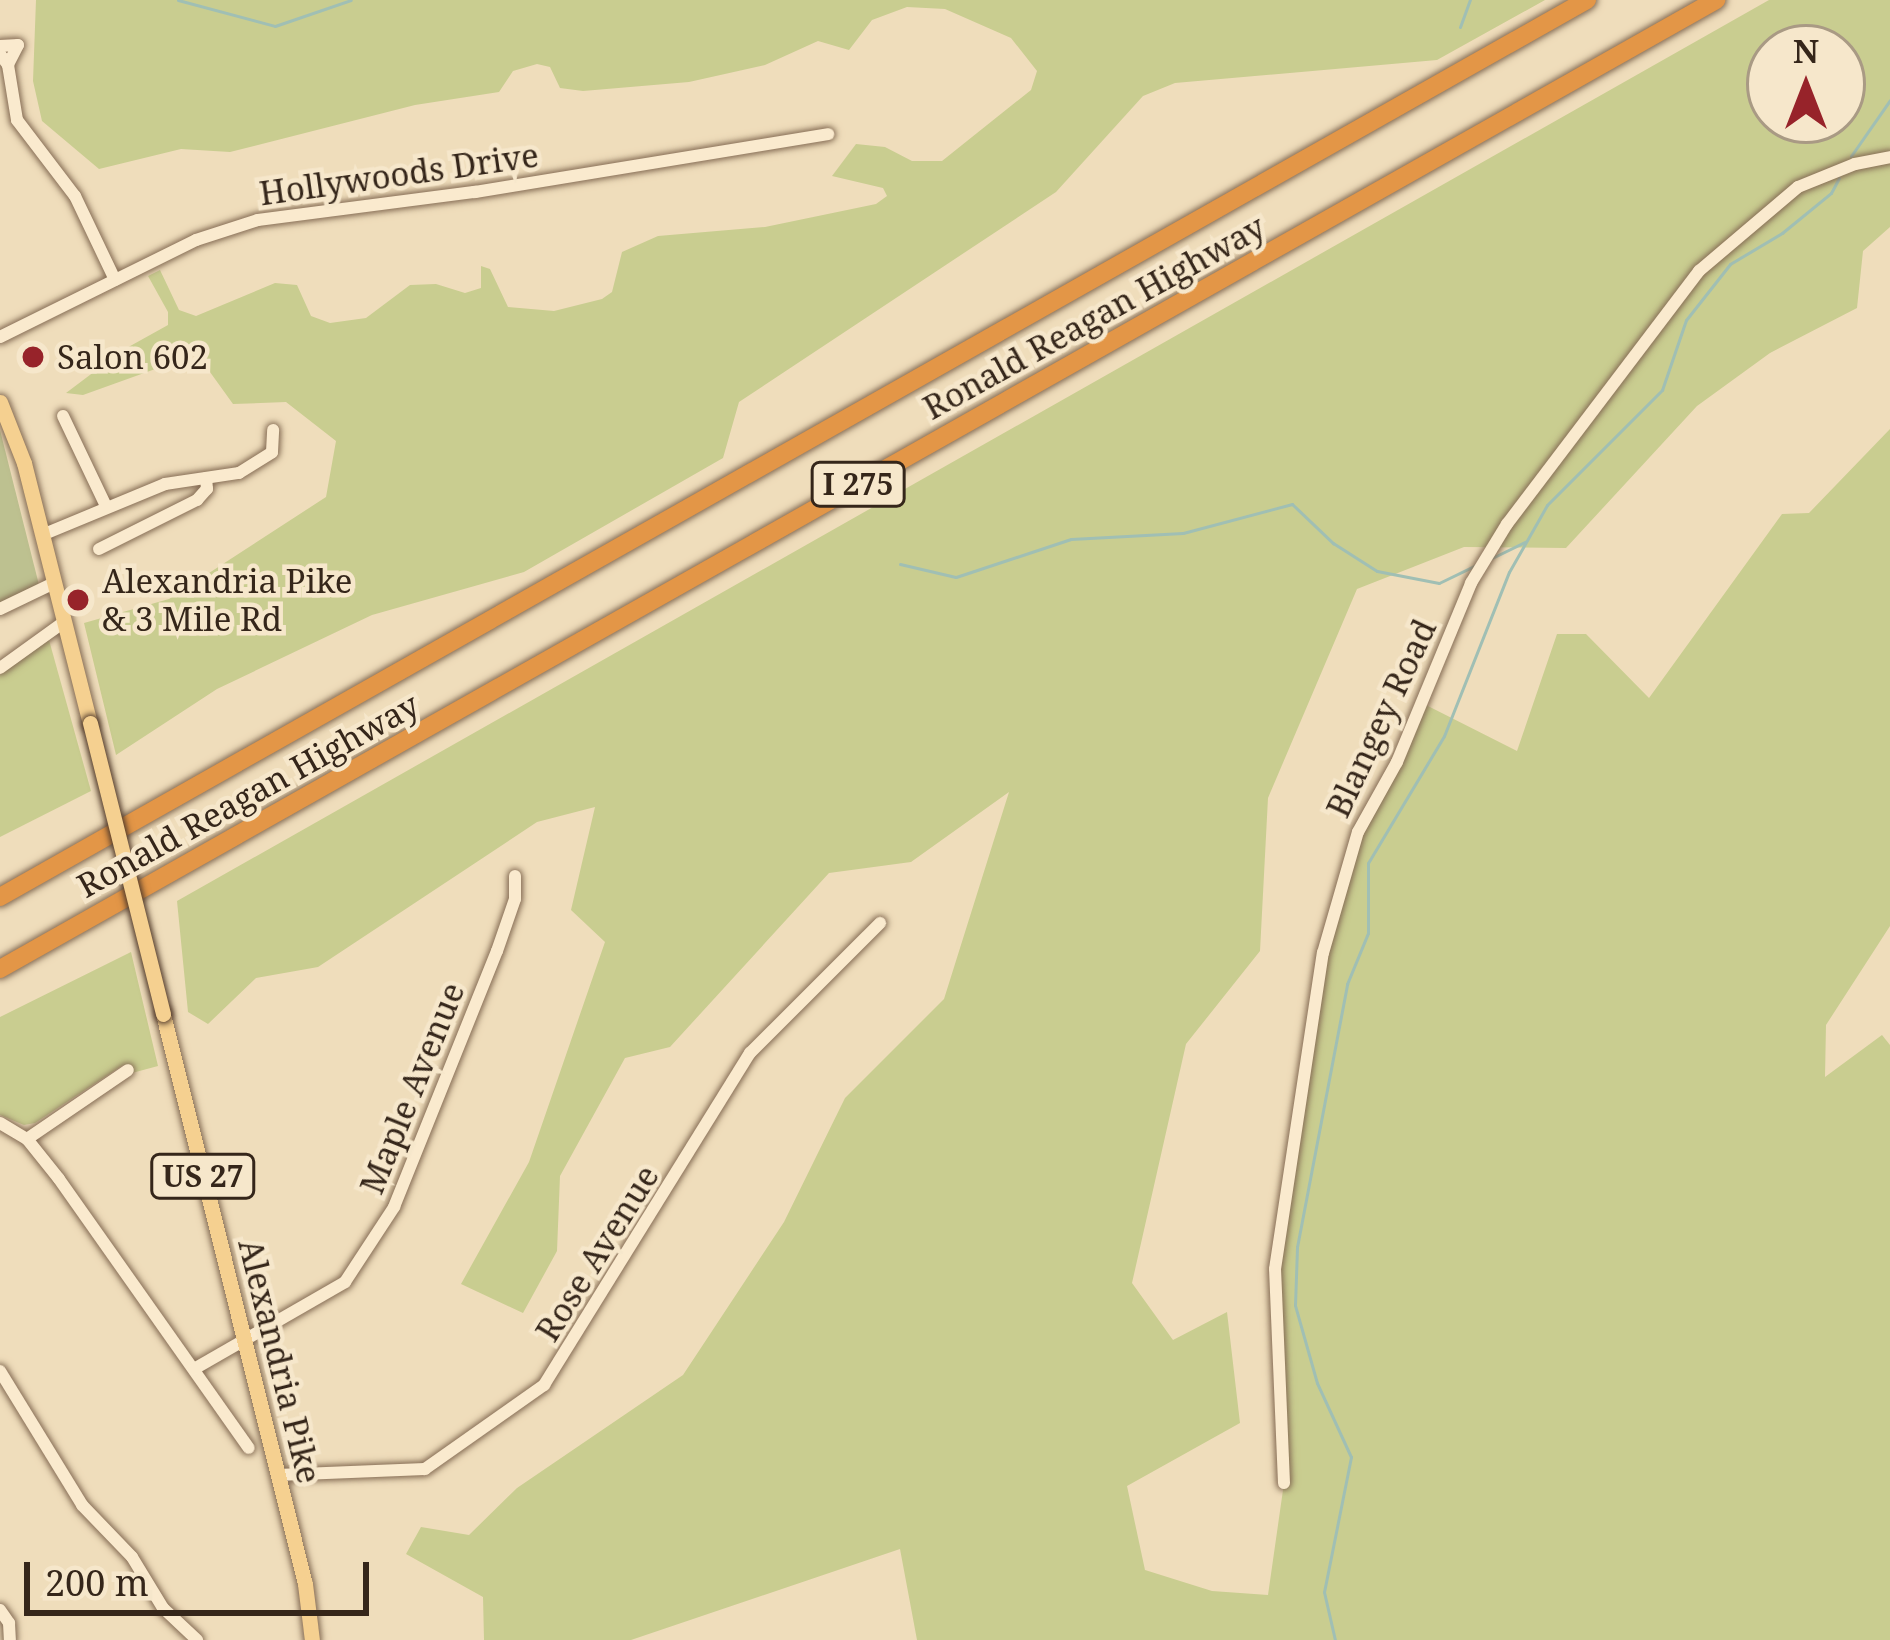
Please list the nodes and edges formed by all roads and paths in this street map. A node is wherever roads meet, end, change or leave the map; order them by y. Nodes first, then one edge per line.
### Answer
1 (1587, 0) edge
2 (1717, 0) edge
3 (3, 55) edge
4 (828, 134) dead end
5 (1890, 157) edge
6 (115, 280) junction
7 (0, 337) edge
8 (0, 402) edge
9 (63, 416) dead end
10 (273, 430) dead end
11 (206, 478) junction
12 (174, 482) junction
13 (186, 504) junction
14 (106, 506) junction
15 (43, 535) junction
16 (99, 549) dead end
17 (54, 583) junction
18 (0, 609) edge
19 (64, 622) junction
20 (0, 668) edge
21 (515, 876) dead end
22 (0, 897) edge
23 (880, 923) dead end
24 (0, 969) edge
25 (128, 1070) dead end
26 (0, 1124) edge
27 (27, 1139) junction
28 (243, 1338) junction
29 (194, 1369) junction
30 (0, 1371) edge
31 (249, 1448) dead end
32 (277, 1475) junction
33 (1284, 1483) dead end
34 (0, 1610) edge
35 (10, 1640) edge
36 (197, 1640) edge
37 (312, 1640) edge

1 - 22 highway, Ronald Reagan Highway / I 275
2 - 24 highway, Ronald Reagan Highway / I 275
3 - 6 street
4 - 6 street, Hollywoods Drive
5 - 33 street, Blangey Road
6 - 7 street, Hollywoods Drive
8 - 15 main road, Alexandria Pike / US 27
9 - 14 street
10 - 11 street
11 - 12 street
11 - 13 street
12 - 13 street
12 - 14 street
13 - 16 street
14 - 15 street
15 - 17 main road, Alexandria Pike / US 27
17 - 18 street
17 - 19 main road, Alexandria Pike / US 27
19 - 20 street
19 - 28 main road, Alexandria Pike / US 27, bridge
21 - 28 street, Maple Avenue
23 - 32 street, Rose Avenue
25 - 27 street
26 - 27 street
27 - 29 street, Alexandria Pike
28 - 29 street, Maple Avenue
28 - 32 main road, Alexandria Pike / US 27
29 - 31 street, Alexandria Pike
30 - 36 street
32 - 37 main road, Alexandria Pike / US 27
34 - 35 street

